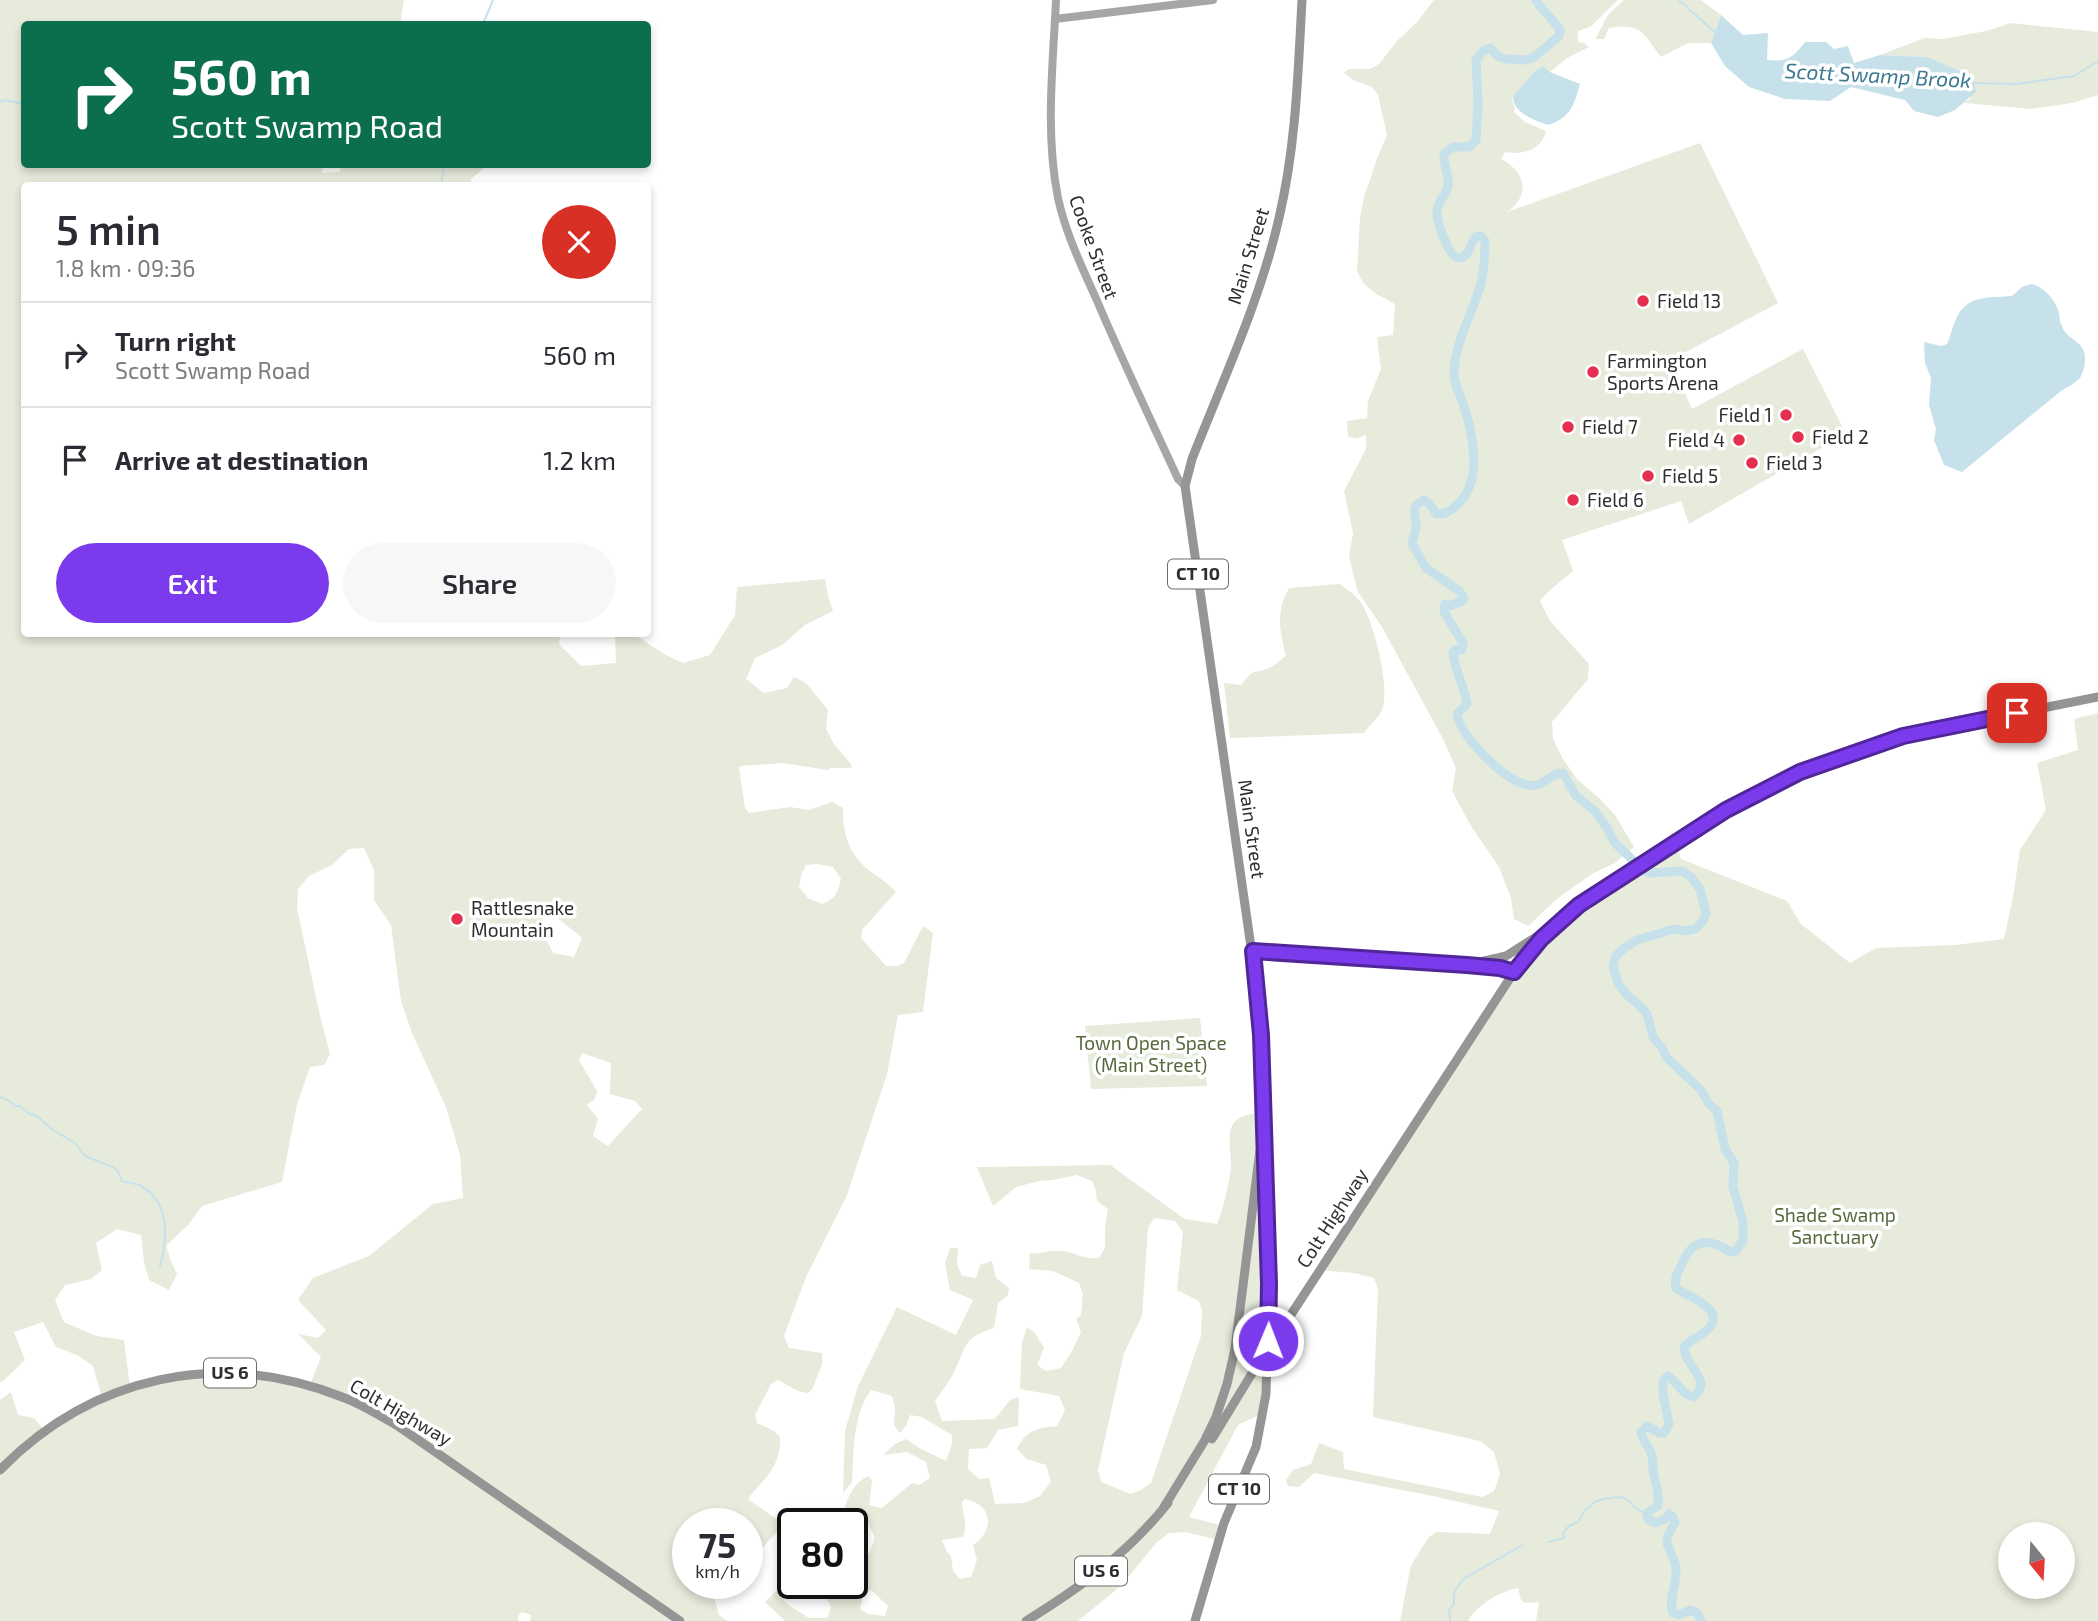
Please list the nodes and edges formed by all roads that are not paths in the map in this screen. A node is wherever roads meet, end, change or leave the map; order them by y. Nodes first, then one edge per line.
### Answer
1 (1056, 0) edge
2 (1213, 0) edge
3 (1302, 0) edge
4 (1055, 19) junction
5 (1185, 486) junction
6 (2098, 697) edge
7 (1565, 916) junction
8 (1253, 951) junction
9 (1467, 965) junction
10 (1514, 972) junction
11 (1263, 1114) junction
12 (0, 1470) edge
13 (1164, 1507) junction
14 (680, 1621) edge
15 (1026, 1621) edge
16 (1195, 1621) edge

1 - 4 main road, Cooke Street
2 - 4 main road
3 - 5 highway, Main Street / CT 10
4 - 5 main road, Cooke Street
5 - 8 highway, Main Street / CT 10
6 - 7 highway, US 6
7 - 9 highway
7 - 10 highway, US 6
8 - 9 main road
8 - 11 highway, Main Street / CT 10
9 - 10 main road
10 - 13 highway, Colt Highway / US 6, bridge
11 - 13 highway
11 - 16 highway, Main Street / CT 10
12 - 14 highway, Colt Highway / US 6
13 - 15 highway, Colt Highway / US 6

